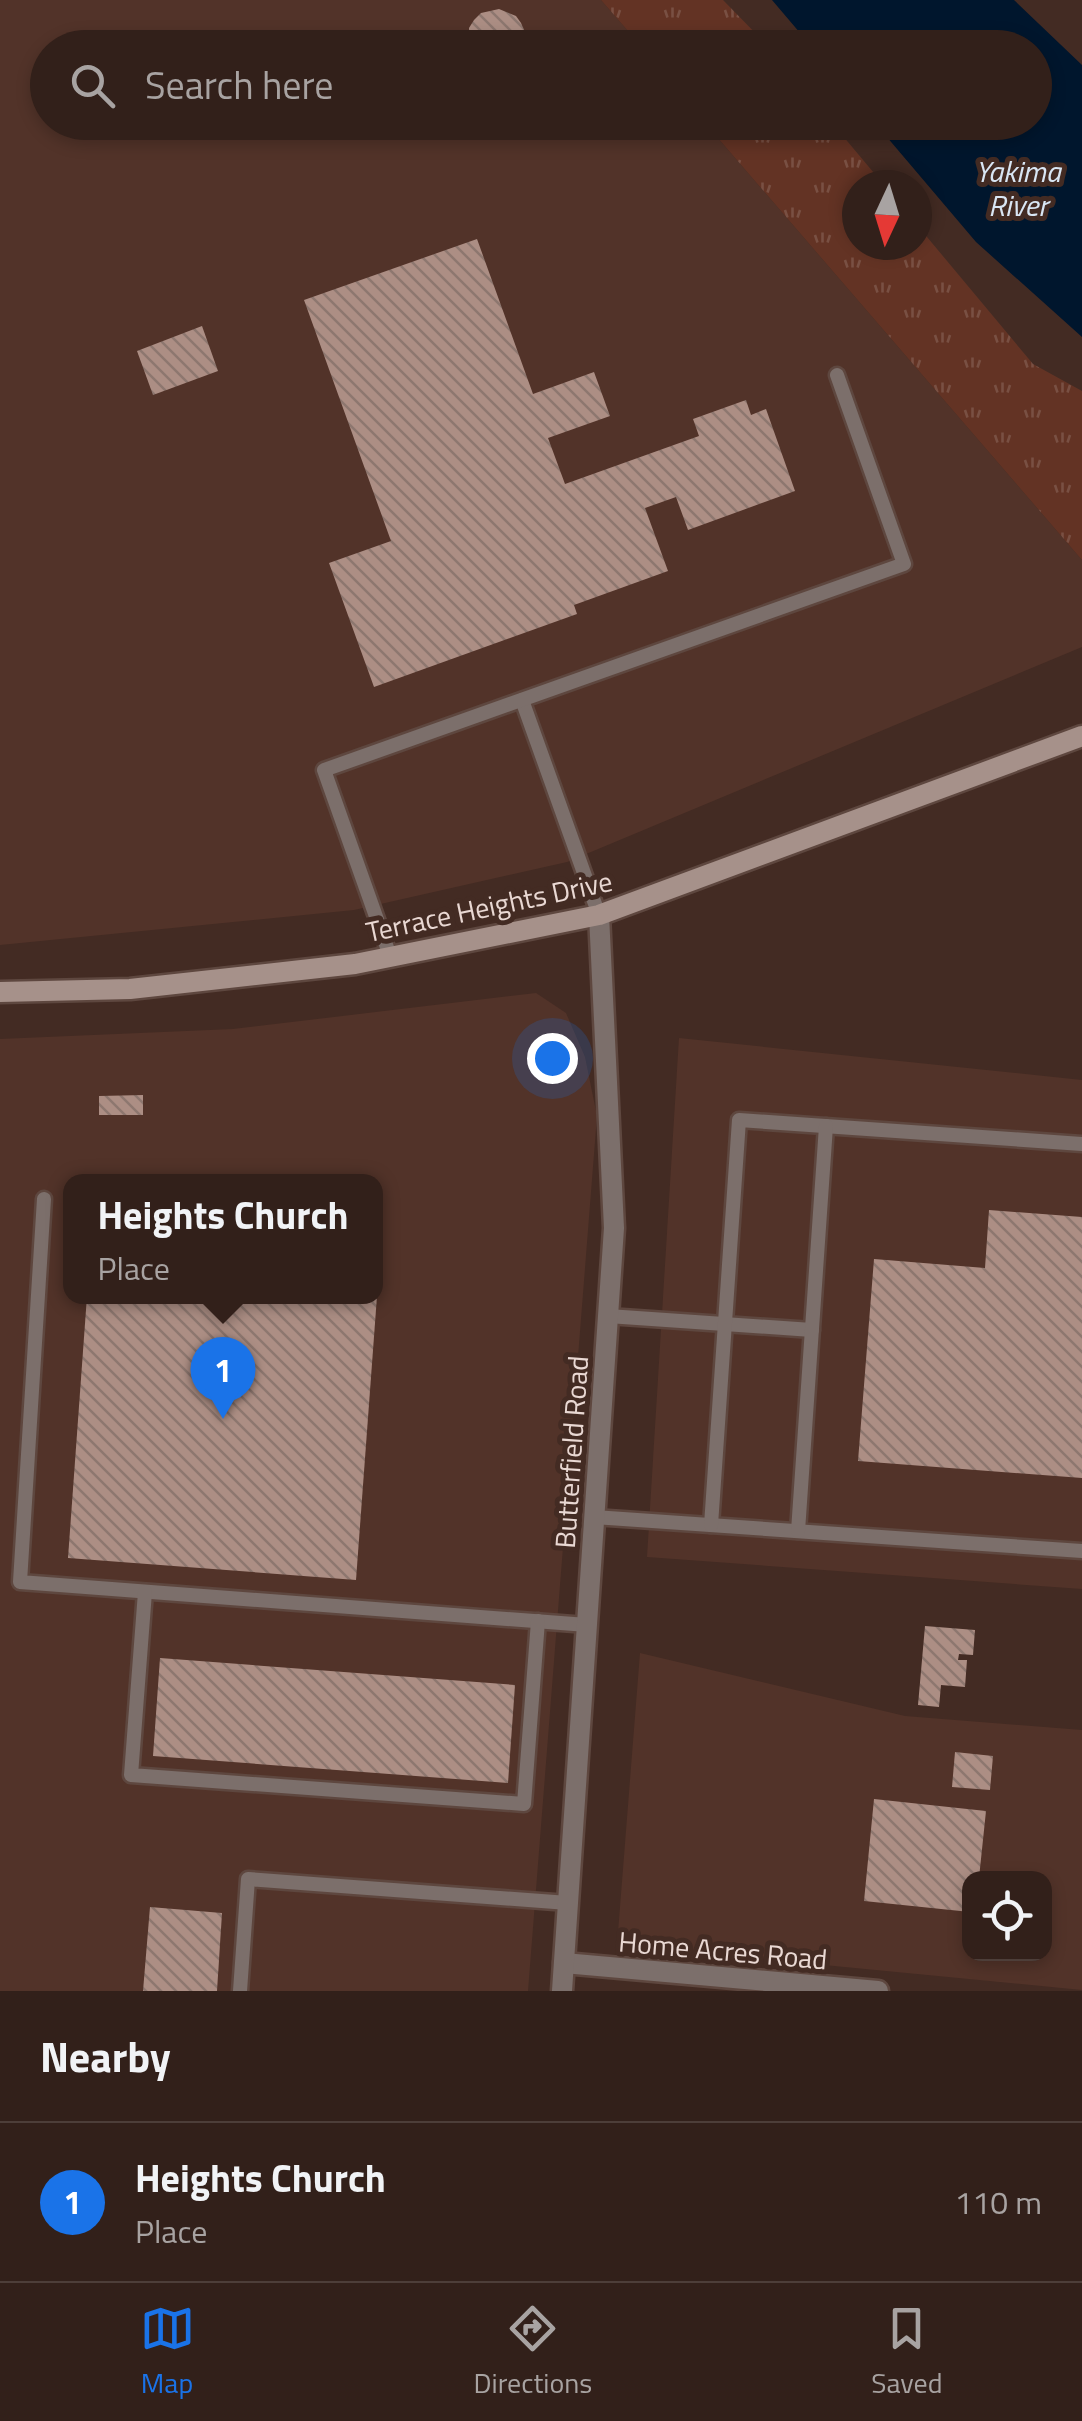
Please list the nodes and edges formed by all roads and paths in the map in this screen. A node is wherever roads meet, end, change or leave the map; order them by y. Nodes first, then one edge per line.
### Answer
1 (837, 375) dead end
2 (522, 700) junction
3 (1082, 736) edge
4 (599, 916) junction
5 (390, 956) junction
6 (0, 992) edge
7 (826, 1126) junction
8 (1082, 1144) edge
9 (44, 1199) dead end
10 (608, 1316) junction
11 (726, 1324) junction
12 (812, 1330) junction
13 (594, 1517) junction
14 (712, 1525) junction
15 (798, 1531) junction
16 (1082, 1551) edge
17 (144, 1592) junction
18 (538, 1621) junction
19 (587, 1625) junction
20 (568, 1902) junction
21 (564, 1963) junction
22 (240, 1991) edge
23 (562, 1991) edge
24 (878, 1991) edge

1 - 2 lane
2 - 4 lane
2 - 5 lane
3 - 4 main road, Terrace Heights Drive
4 - 5 main road, Terrace Heights Drive
4 - 10 street, Butterfield Road
5 - 6 main road, Terrace Heights Drive
7 - 8 lane
7 - 11 lane
7 - 12 lane
9 - 17 lane
10 - 11 lane
10 - 13 street, Butterfield Road
11 - 12 lane
11 - 14 lane
12 - 15 lane
13 - 14 lane
13 - 19 street, Butterfield Road
14 - 15 lane
15 - 16 lane
17 - 18 lane
17 - 18 lane
18 - 19 lane
19 - 20 street, Butterfield Road
20 - 21 street, Butterfield Road
20 - 22 lane
21 - 23 street, Butterfield Road
21 - 24 street, Home Acres Road

